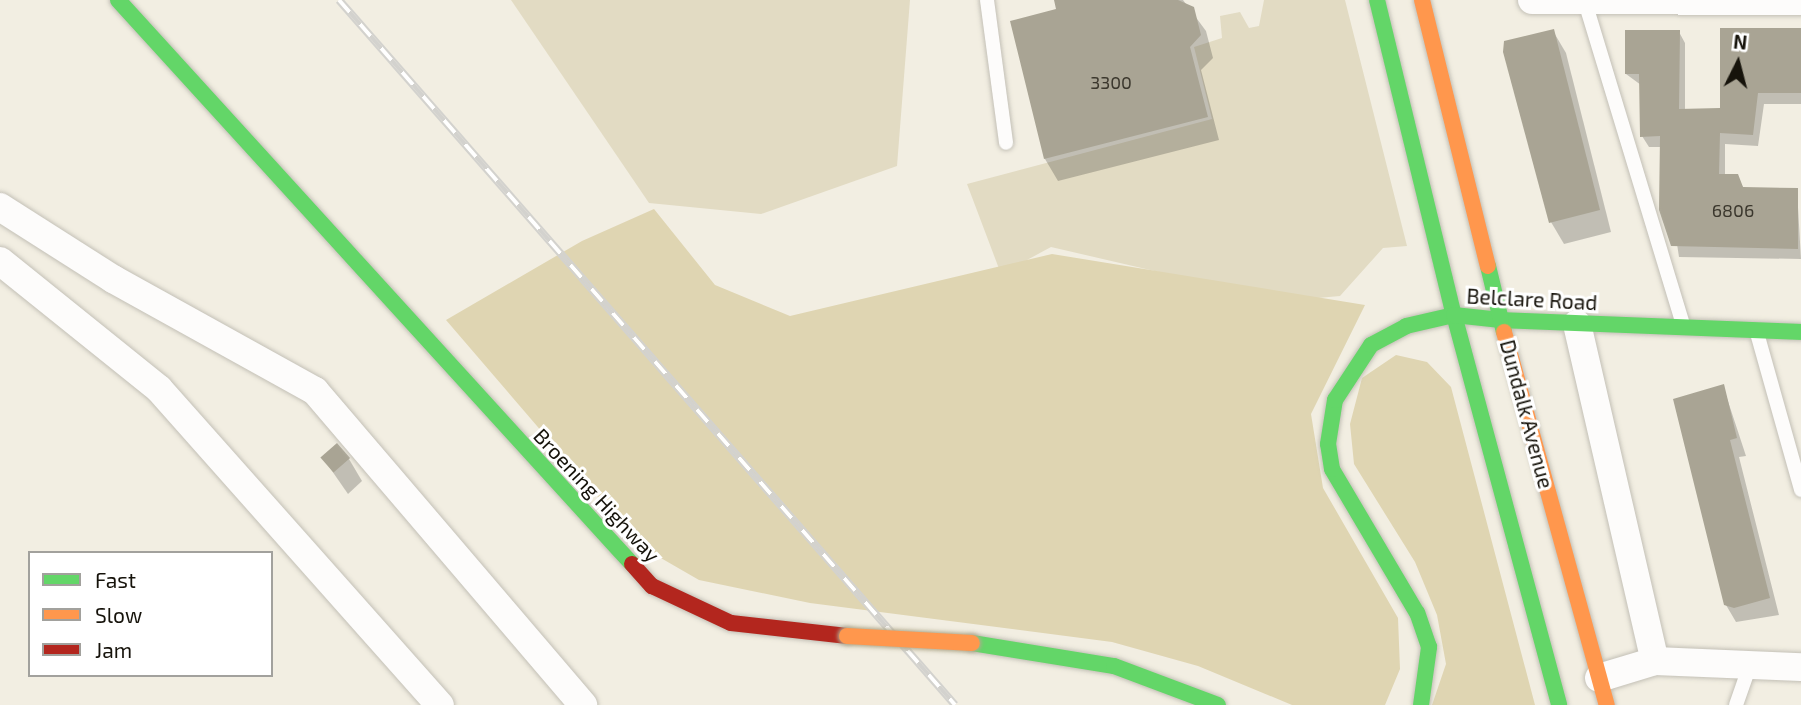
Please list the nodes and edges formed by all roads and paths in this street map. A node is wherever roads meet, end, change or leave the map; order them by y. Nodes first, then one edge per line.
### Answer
1 (118, 0) edge
2 (987, 0) edge
3 (1377, 0) edge
4 (1422, 0) edge
5 (1532, 0) edge
6 (1801, 1) edge
7 (1585, 2) edge
8 (1006, 143) dead end
9 (0, 207) edge
10 (0, 261) edge
11 (0, 279) edge
12 (34, 287) junction
13 (1454, 316) junction
14 (1502, 320) junction
15 (1577, 324) junction
16 (1683, 327) junction
17 (1756, 330) junction
18 (1801, 332) edge
19 (1801, 490) edge
20 (1655, 661) junction
21 (1750, 665) junction
22 (1801, 667) edge
23 (1599, 678) junction
24 (440, 705) edge
25 (583, 705) edge
26 (1219, 705) edge
27 (1421, 705) edge
28 (1559, 705) edge
29 (1607, 705) edge
30 (1736, 705) edge

1 - 26 main road, Broening Highway, bridge
2 - 8 lane
3 - 13 main road
4 - 14 main road, Dundalk Avenue
5 - 7 street
6 - 7 street
7 - 16 lane
9 - 25 street
10 - 12 street
11 - 12 lane
12 - 24 street
13 - 14 main road, Belclare Road
13 - 27 main road, Belclare Road
13 - 28 main road
14 - 15 main road, Belclare Road
14 - 23 main road, Dundalk Avenue
15 - 16 main road, Belclare Road
15 - 20 street
16 - 17 main road, Belclare Road
17 - 18 main road, Belclare Road
17 - 19 lane
20 - 21 street
20 - 23 street
21 - 22 street
21 - 30 lane
23 - 29 main road, Dundalk Avenue

